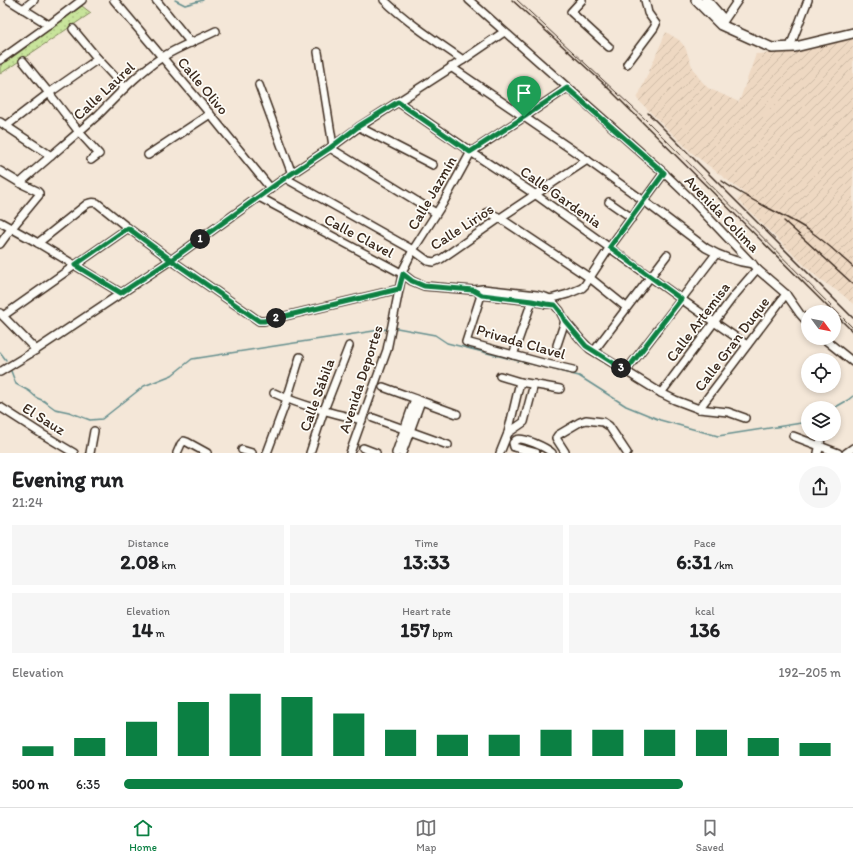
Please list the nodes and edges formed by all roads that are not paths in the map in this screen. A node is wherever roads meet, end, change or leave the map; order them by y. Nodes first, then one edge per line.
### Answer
1 (9, 0) edge
2 (34, 0) edge
3 (82, 0) edge
4 (114, 0) edge
5 (156, 0) edge
6 (384, 0) edge
7 (469, 0) edge
8 (582, 0) edge
9 (645, 0) edge
10 (696, 0) edge
11 (706, 0) edge
12 (738, 0) edge
13 (808, 0) edge
14 (23, 9) junction
15 (723, 23) junction
16 (49, 25) junction
17 (72, 29) dead end
18 (216, 31) dead end
19 (504, 32) junction
20 (853, 33) edge
21 (191, 43) junction
22 (609, 47) dead end
23 (790, 47) junction
24 (318, 52) dead end
25 (162, 58) junction
26 (98, 59) junction
27 (0, 60) edge
28 (463, 60) junction
29 (23, 61) dead end
30 (627, 64) dead end
31 (451, 67) junction
32 (259, 85) dead end
33 (125, 88) junction
34 (567, 88) junction
35 (49, 93) junction
36 (398, 102) junction
37 (210, 114) junction
38 (524, 117) junction
39 (3, 124) edge
40 (359, 126) junction
41 (79, 132) junction
42 (332, 147) junction
43 (470, 152) junction
44 (148, 155) dead end
45 (51, 156) junction
46 (91, 160) dead end
47 (587, 160) junction
48 (433, 165) dead end
49 (0, 171) edge
50 (664, 173) junction
51 (292, 174) junction
52 (285, 178) junction
53 (20, 183) junction
54 (271, 189) junction
55 (536, 194) junction
56 (260, 197) junction
57 (644, 201) junction
58 (609, 202) dead end
59 (488, 212) dead end
60 (436, 213) junction
61 (500, 218) junction
62 (632, 218) junction
63 (0, 222) edge
64 (11, 228) junction
65 (128, 228) junction
66 (38, 243) junction
67 (0, 244) edge
68 (610, 247) junction
69 (413, 250) junction
70 (716, 254) junction
71 (667, 255) dead end
72 (171, 260) junction
73 (75, 265) junction
74 (755, 266) junction
75 (403, 274) junction
76 (650, 276) junction
77 (590, 278) junction
78 (399, 289) junction
79 (482, 292) junction
80 (121, 293) junction
81 (786, 294) junction
82 (681, 299) junction
83 (532, 301) junction
84 (548, 301) junction
85 (626, 308) junction
86 (1, 314) edge
87 (801, 315) edge
88 (565, 321) junction
89 (714, 322) junction
90 (557, 345) dead end
91 (747, 345) junction
92 (832, 345) edge
93 (349, 346) dead end
94 (36, 350) junction
95 (594, 351) junction
96 (513, 355) junction
97 (300, 357) dead end
98 (853, 362) edge
99 (573, 370) dead end
100 (626, 371) junction
101 (0, 372) edge
102 (500, 376) dead end
103 (520, 382) junction
104 (534, 384) junction
105 (383, 387) dead end
106 (560, 389) dead end
107 (661, 392) junction
108 (274, 393) dead end
109 (287, 399) junction
110 (418, 400) junction
111 (0, 407) edge
112 (699, 409) junction
113 (324, 410) junction
114 (456, 414) dead end
115 (373, 418) dead end
116 (745, 418) dead end
117 (362, 420) junction
118 (94, 431) dead end
119 (407, 431) junction
120 (508, 433) junction
121 (793, 436) dead end
122 (448, 444) dead end
123 (363, 448) dead end
124 (853, 448) edge
125 (819, 449) edge
126 (242, 450) dead end
127 (551, 452) edge
128 (565, 452) dead end
129 (74, 453) edge
130 (90, 453) edge
131 (177, 453) edge
132 (206, 453) edge
133 (252, 453) edge
134 (267, 453) edge
135 (310, 453) edge
136 (350, 453) edge
137 (376, 453) edge
138 (396, 453) edge
139 (402, 453) edge
140 (500, 453) edge
141 (536, 453) edge
142 (627, 453) edge
143 (838, 453) edge
144 (846, 453) edge

1 - 14 street
2 - 14 street
3 - 16 street
4 - 25 street, Calle Olivo
5 - 21 street
6 - 28 street
7 - 19 street, Avenida Colima
8 - 22 street
9 - 30 street
10 - 15 main road
11 - 15 main road
12 - 15 street
13 - 23 street
14 - 16 street
15 - 23 main road
16 - 27 street
17 - 26 street
18 - 21 street, Calle Laurel
19 - 28 street
19 - 34 street, Avenida Colima
20 - 23 main road
21 - 25 street, Calle Laurel
24 - 42 street
25 - 33 street, Calle Laurel
25 - 37 street, Calle Olivo
26 - 33 street
26 - 35 street
28 - 31 street
29 - 35 street
31 - 36 street
31 - 38 street
32 - 51 street
33 - 41 street, Calle Laurel
34 - 38 street, Calle Jazmín
34 - 50 street, Avenida Colima
35 - 39 street
35 - 41 street
36 - 40 street
36 - 43 street, Calle Gardenia
37 - 44 street
37 - 54 street, Calle Olivo
38 - 43 street, Calle Jazmín
38 - 47 street
39 - 45 street
40 - 42 street
40 - 48 street
41 - 45 street, Calle Laurel
41 - 46 street
42 - 51 street
42 - 60 street
43 - 55 street, Calle Gardenia
43 - 60 street, Calle Jazmín
45 - 53 street, Calle Laurel
47 - 55 street, Calle Lirios
47 - 57 street
49 - 53 street
50 - 57 street
50 - 74 street, Avenida Colima
51 - 52 street
52 - 54 street
52 - 69 street, Calle Lirios
53 - 64 street
54 - 56 street
55 - 61 street, Calle Lirios
55 - 68 street, Calle Gardenia
56 - 72 street
56 - 75 street, Calle Clavel
57 - 62 street
57 - 70 street
58 - 62 street
59 - 61 street
60 - 69 street, Calle Jazmín
61 - 69 street, Calle Lirios
61 - 77 street
62 - 68 street
63 - 64 street
64 - 66 street
64 - 67 street
65 - 66 street
65 - 72 street
65 - 73 street
66 - 73 street
68 - 76 street, Calle Gardenia
68 - 77 street
69 - 75 street, Calle Jazmín
70 - 74 street
70 - 82 street
71 - 76 street
72 - 78 street
72 - 80 street
73 - 80 street
73 - 86 street
74 - 81 street, Avenida Colima
74 - 89 street, Calle Artemisa
75 - 78 street, Calle Jazmín
75 - 79 street, Calle Clavel
76 - 82 street, Calle Gardenia
76 - 85 street
77 - 84 street
77 - 85 street
78 - 117 street, Avenida Deportes
79 - 83 street, Calle Clavel
79 - 84 street, Calle Clavel
79 - 96 street, Privada Clavel
80 - 94 street
81 - 87 street, Avenida Colima
81 - 91 street, Calle Gran Duque
82 - 89 street, Calle Gardenia
82 - 100 street
83 - 84 street, Calle Clavel
83 - 96 street
84 - 88 street
85 - 95 street
86 - 94 street
88 - 90 street
88 - 95 street
89 - 91 street, Calle Gardenia
89 - 107 street, Calle Artemisa
91 - 112 street, Calle Gran Duque
92 - 98 street
93 - 113 street, Calle Sábila
94 - 101 street
95 - 100 street
96 - 99 street, Privada Clavel
97 - 109 street
100 - 107 street
102 - 103 street
103 - 104 street
103 - 120 street
104 - 106 street
104 - 120 street
105 - 110 street
107 - 112 street
108 - 109 street
109 - 113 street
109 - 134 street
110 - 114 street
110 - 119 street
111 - 129 street, El Sauz
112 - 116 street
113 - 117 street
113 - 135 street, Calle Sábila
115 - 119 street
117 - 136 street, Avenida Deportes
118 - 130 street
119 - 122 street
119 - 138 street
119 - 139 street
120 - 140 street
121 - 125 street
123 - 137 street
124 - 144 street
125 - 143 street
126 - 133 street
127 - 141 street
128 - 142 street
131 - 132 street

